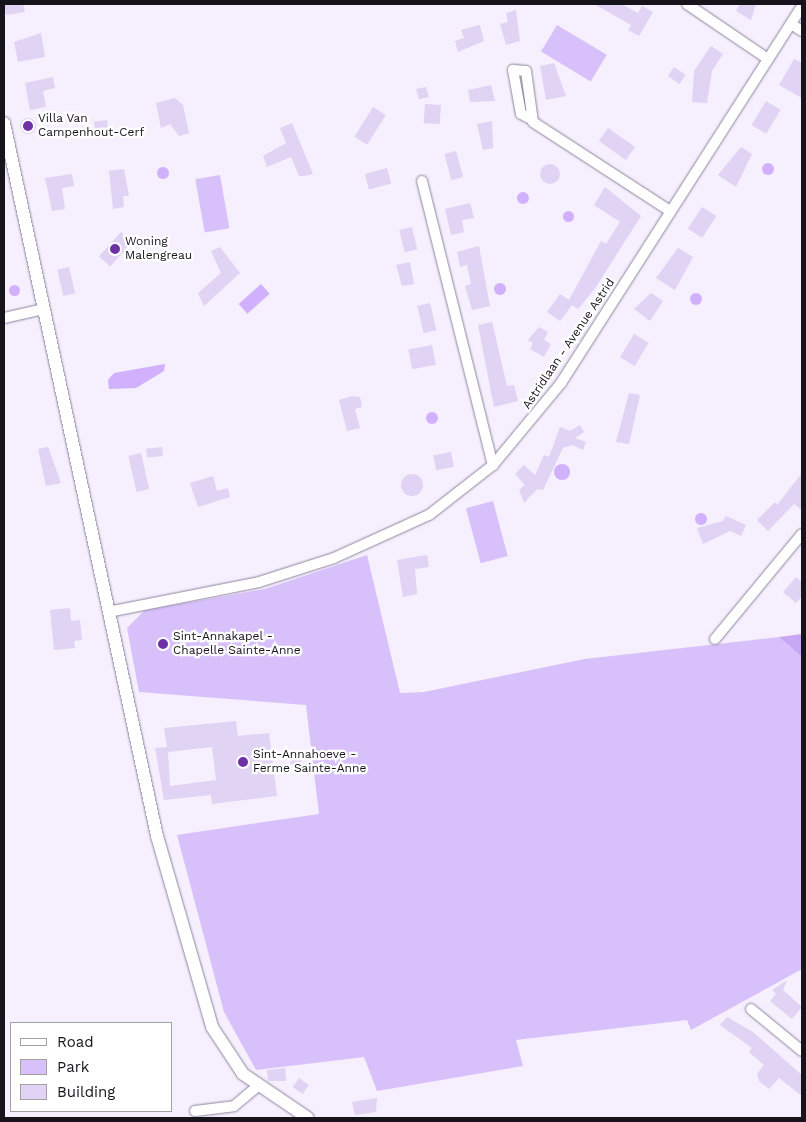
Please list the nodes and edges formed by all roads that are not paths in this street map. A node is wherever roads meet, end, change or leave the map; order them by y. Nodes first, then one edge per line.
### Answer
1 (687, 4) edge
2 (802, 6) edge
3 (791, 24) junction
4 (802, 31) edge
5 (768, 59) junction
6 (529, 118) dead end
7 (4, 123) edge
8 (8, 161) edge
9 (422, 181) dead end
10 (670, 211) junction
11 (44, 309) junction
12 (4, 318) edge
13 (493, 465) junction
14 (802, 534) edge
15 (108, 612) junction
16 (715, 639) dead end
17 (751, 1009) dead end
18 (802, 1051) edge
19 (258, 1086) junction
20 (195, 1111) dead end
21 (308, 1118) edge

1 - 5 street
2 - 3 street, Astridlaan - Avenue Astrid
3 - 4 street
3 - 5 street, Astridlaan - Avenue Astrid
5 - 10 street, Astridlaan - Avenue Astrid
6 - 10 street
7 - 8 street
8 - 11 street
9 - 13 street
10 - 13 street, Astridlaan - Avenue Astrid
11 - 12 street
11 - 15 street
13 - 15 street, Astridlaan - Avenue Astrid
14 - 16 street
15 - 19 street
17 - 18 street
19 - 20 street
19 - 21 street

